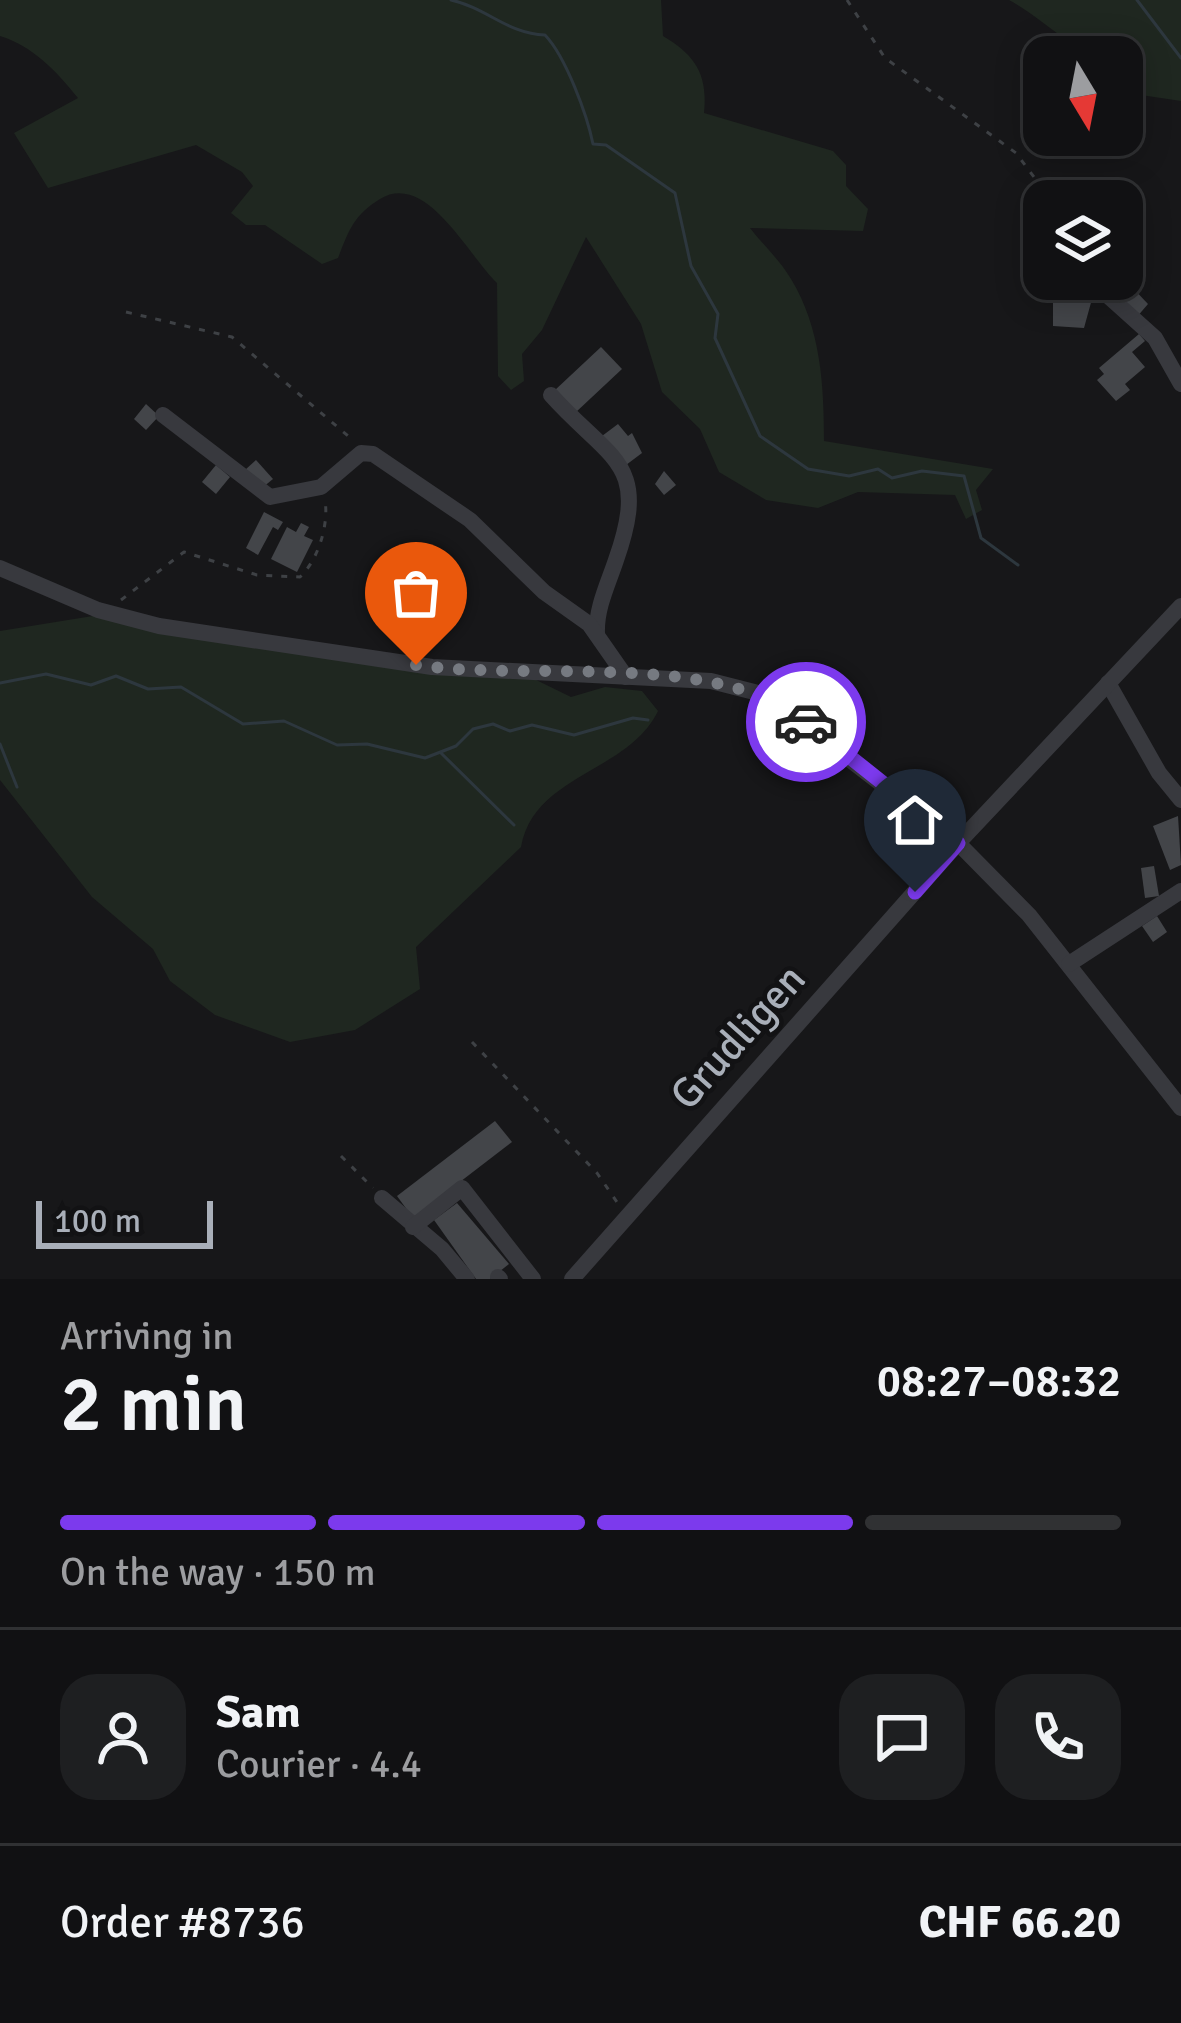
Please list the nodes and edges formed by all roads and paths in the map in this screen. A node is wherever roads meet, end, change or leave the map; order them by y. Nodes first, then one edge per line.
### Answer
1 (848, 0) edge
2 (1036, 180) edge
3 (1113, 300) edge
4 (126, 312) dead end
5 (1181, 384) edge
6 (551, 395) dead end
7 (163, 416) dead end
8 (361, 453) junction
9 (321, 487) junction
10 (0, 568) edge
11 (1181, 607) edge
12 (110, 614) junction
13 (597, 633) junction
14 (626, 676) junction
15 (1108, 683) junction
16 (1181, 800) edge
17 (958, 843) junction
18 (1181, 891) edge
19 (1069, 964) junction
20 (472, 1042) dead end
21 (1181, 1108) edge
22 (341, 1156) dead end
23 (382, 1198) joint
24 (627, 1217) junction
25 (412, 1227) junction
26 (467, 1279) edge
27 (533, 1279) edge
28 (572, 1279) edge

1 - 2 path
3 - 5 street
4 - 8 path
6 - 13 street
7 - 9 street
8 - 9 street
8 - 13 street
9 - 12 path
10 - 12 street
11 - 15 street, Grudligen
12 - 14 street
13 - 14 street
14 - 17 street
15 - 16 street
15 - 17 street, Grudligen
17 - 19 street
17 - 24 street, Grudligen
18 - 19 street
19 - 21 street
20 - 24 path
22 - 23 path
23 - 25 street
24 - 28 street, Grudligen
25 - 26 street
25 - 27 street

